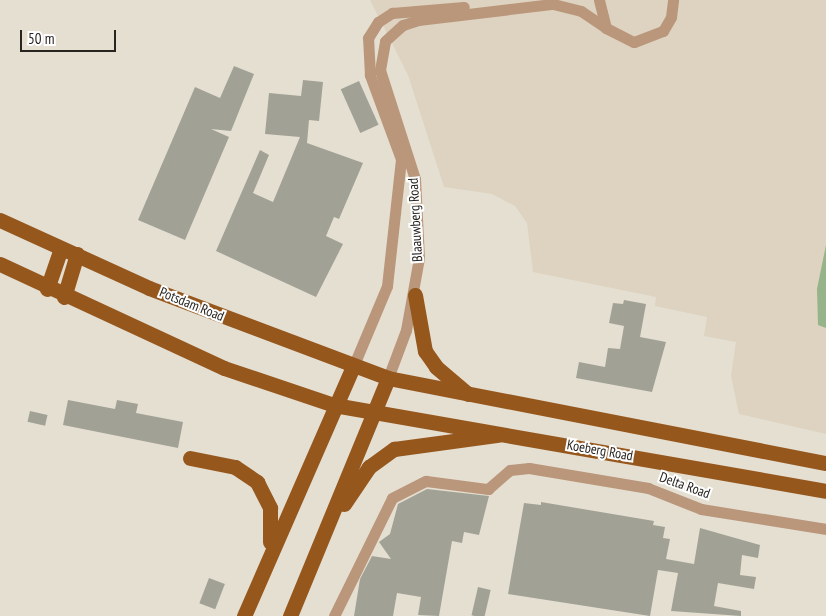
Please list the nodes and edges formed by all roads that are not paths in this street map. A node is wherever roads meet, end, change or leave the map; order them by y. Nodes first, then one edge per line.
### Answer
1 (528, 0) edge
2 (599, 0) edge
3 (673, 0) edge
4 (606, 28) junction
5 (368, 38) junction
6 (383, 46) junction
7 (0, 220) edge
8 (61, 248) junction
9 (77, 254) junction
10 (0, 264) edge
11 (47, 289) junction
12 (415, 295) junction
13 (64, 297) junction
14 (353, 367) junction
15 (388, 378) junction
16 (470, 396) junction
17 (334, 404) junction
18 (374, 413) junction
19 (503, 433) junction
20 (190, 458) dead end
21 (826, 463) edge
22 (826, 492) edge
23 (826, 530) edge
24 (324, 535) junction
25 (270, 551) junction
26 (244, 616) edge
27 (290, 616) edge
28 (334, 616) edge

1 - 5 street
2 - 4 street
3 - 4 street
4 - 6 street
5 - 6 street
5 - 14 street, Blaauwberg Road
6 - 12 street, Blaauwberg Road
7 - 8 main road, Potsdam Road
8 - 9 main road, Potsdam Road
8 - 11 main road
9 - 13 main road
9 - 14 main road, Potsdam Road
10 - 11 main road
11 - 13 main road
12 - 15 street, Blaauwberg Road
12 - 16 main road
13 - 17 main road
14 - 15 main road, Potsdam Road
14 - 17 main road, Blaauwberg Road
15 - 16 main road, Koeberg Road
15 - 18 main road, Blaauwberg Road
16 - 21 main road, Koeberg Road
17 - 18 main road
17 - 25 main road, Blaauwberg Road
18 - 19 main road, Koeberg Road
18 - 24 main road, Blaauwberg Road
19 - 22 main road, Koeberg Road
19 - 24 main road
20 - 25 main road
23 - 28 street, Delta Road
24 - 27 main road, Blaauwberg Road
25 - 26 main road, Blaauwberg Road

